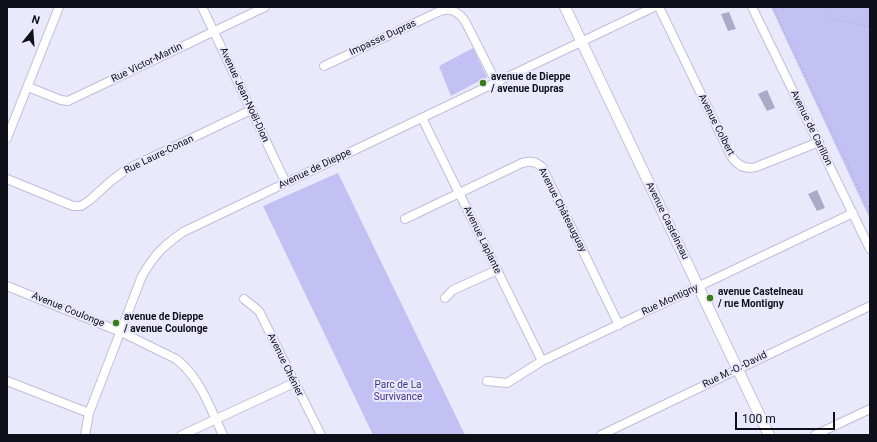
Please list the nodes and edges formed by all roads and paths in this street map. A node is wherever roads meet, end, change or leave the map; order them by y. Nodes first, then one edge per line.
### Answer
1 (8, 7) edge
2 (59, 7) edge
3 (202, 7) edge
4 (265, 7) edge
5 (565, 7) edge
6 (654, 7) edge
7 (658, 7) edge
8 (752, 7) edge
9 (773, 7) edge
10 (822, 7) edge
11 (7, 11) edge
12 (870, 27) edge
13 (214, 30) junction
14 (581, 42) junction
15 (324, 66) dead end
16 (496, 82) junction
17 (28, 87) junction
18 (251, 110) junction
19 (422, 118) junction
20 (7, 138) edge
21 (819, 142) junction
22 (7, 179) edge
23 (286, 183) junction
24 (459, 193) junction
25 (870, 212) edge
26 (853, 214) junction
27 (404, 220) dead end
28 (870, 249) edge
29 (497, 270) junction
30 (7, 286) edge
31 (699, 287) junction
32 (445, 298) dead end
33 (244, 299) dead end
34 (870, 306) edge
35 (619, 325) junction
36 (121, 332) junction
37 (542, 361) junction
38 (738, 369) junction
39 (7, 381) edge
40 (487, 381) dead end
41 (294, 383) junction
42 (870, 409) edge
43 (89, 413) junction
44 (215, 420) junction
45 (85, 435) edge
46 (182, 435) edge
47 (223, 435) edge
48 (321, 435) edge
49 (601, 435) edge
50 (769, 435) edge
51 (815, 435) edge

1 - 11 path
2 - 17 street
3 - 13 street, Avenue Jean-Noël-Dion
4 - 13 street, Rue Victor-Martin
5 - 14 street, Avenue Castelneau
6 - 14 street, Avenue de Dieppe
7 - 21 street, Avenue Colbert
8 - 21 street, Avenue de Carillon
9 - 25 path
10 - 12 path
13 - 17 street, Rue Victor-Martin
13 - 18 street, Avenue Jean-Noël-Dion
14 - 16 street, Avenue de Dieppe
14 - 31 street, Avenue Castelneau
15 - 16 street, Impasse Dupras
16 - 19 street, Avenue de Dieppe
17 - 20 street
18 - 22 street, Rue Laure-Conan
18 - 23 street, Avenue Jean-Noël-Dion
19 - 23 street, Avenue de Dieppe
19 - 24 street, Avenue Laplante
21 - 26 street, Avenue de Carillon
23 - 36 street, Avenue de Dieppe
24 - 27 street, Avenue Châteauguay
24 - 29 street, Avenue Laplante
24 - 35 street, Avenue Châteauguay
26 - 28 street, Avenue de Carillon
26 - 31 street, Rue Montigny
29 - 32 street
29 - 37 street, Avenue Laplante
30 - 36 street, Avenue Coulonge
31 - 35 street, Rue Montigny
31 - 38 street, Avenue Castelneau
33 - 41 street, Avenue Chénier
34 - 38 street, Rue M.-O.-David
35 - 37 street, Rue Montigny
36 - 43 street, Avenue de Dieppe
36 - 44 street, Avenue Coulonge
37 - 40 street, Rue Montigny
38 - 49 street, Rue M.-O.-David
38 - 50 street, Avenue Castelneau
39 - 43 street
41 - 44 street
41 - 48 street, Avenue Chénier
42 - 51 street
43 - 45 street, Avenue de Dieppe
44 - 46 street
44 - 47 street, Avenue Coulonge

